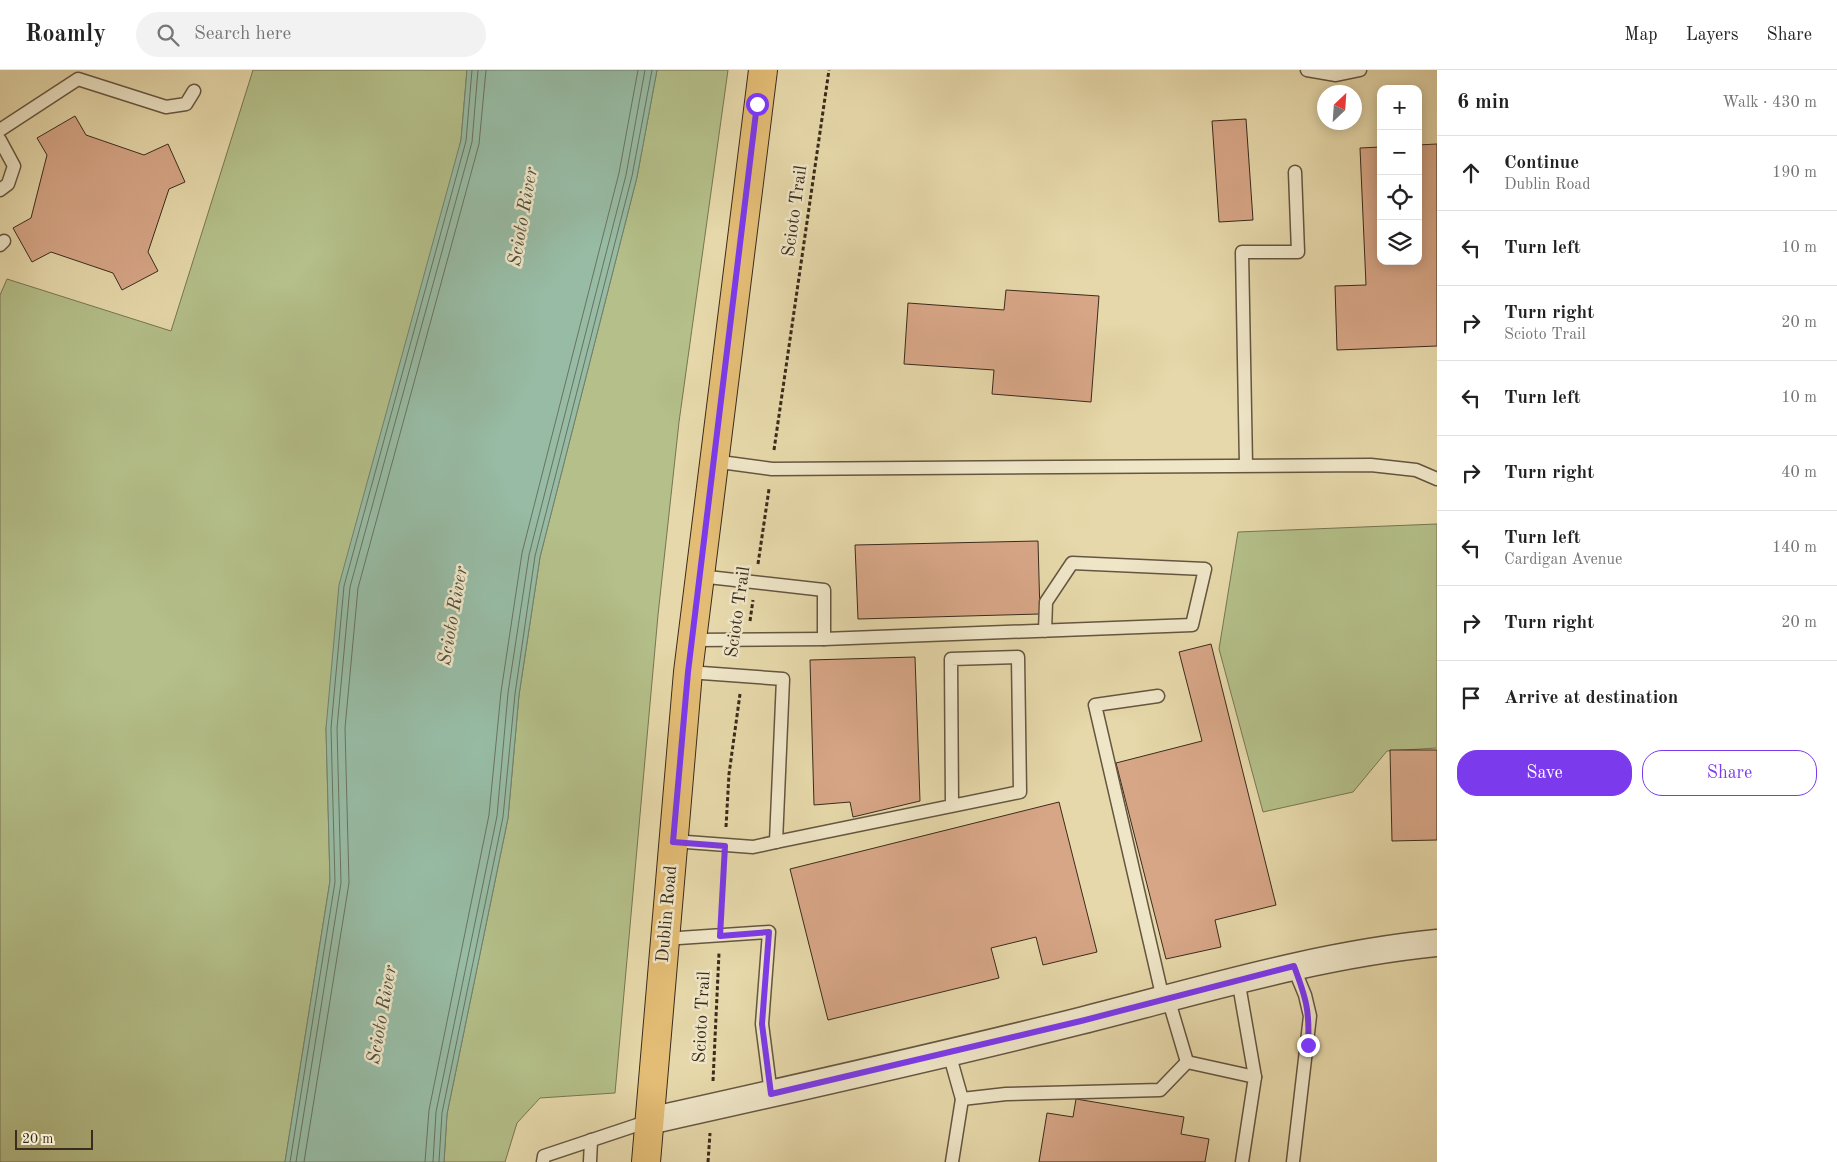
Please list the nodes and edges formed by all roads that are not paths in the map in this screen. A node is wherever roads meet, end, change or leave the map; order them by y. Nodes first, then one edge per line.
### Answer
1 (763, 70) edge
2 (1307, 70) edge
3 (1360, 70) edge
4 (194, 91) dead end
5 (0, 130) edge
6 (0, 140) edge
7 (1296, 172) dead end
8 (0, 190) edge
9 (713, 461) junction
10 (1246, 465) junction
11 (1437, 479) edge
12 (700, 576) junction
13 (1045, 631) junction
14 (824, 639) junction
15 (692, 640) junction
16 (688, 672) junction
17 (1158, 696) dead end
18 (952, 806) junction
19 (673, 842) junction
20 (776, 842) junction
21 (664, 939) junction
22 (1437, 943) edge
23 (1294, 966) junction
24 (1238, 979) junction
25 (1165, 998) junction
26 (949, 1053) junction
27 (1187, 1062) junction
28 (1255, 1077) junction
29 (771, 1094) junction
30 (962, 1099) junction
31 (649, 1121) junction
32 (591, 1140) junction
33 (540, 1160) edge
34 (590, 1162) edge
35 (646, 1162) edge
36 (952, 1162) edge
37 (1242, 1162) edge
38 (1293, 1162) edge

1 - 9 main road, Dublin Road
2 - 3 lane
4 - 5 lane
6 - 8 lane
7 - 10 lane
9 - 10 lane
9 - 12 main road, Dublin Road
10 - 11 lane
12 - 14 lane
12 - 15 main road, Dublin Road
13 - 13 lane
13 - 14 lane
14 - 15 lane
15 - 16 main road, Dublin Road
16 - 19 main road, Dublin Road
16 - 20 lane
17 - 25 lane
18 - 18 lane
18 - 20 lane
19 - 20 lane
19 - 21 main road, Dublin Road
21 - 29 lane
21 - 31 main road, Dublin Road
22 - 23 street
23 - 24 street
23 - 38 lane
24 - 25 street
24 - 28 lane
25 - 26 street
25 - 27 lane
26 - 29 street
26 - 30 lane
27 - 28 lane
27 - 30 lane
28 - 37 lane
29 - 31 street
30 - 36 lane
31 - 32 lane
31 - 35 main road, Dublin Road
32 - 33 lane
32 - 34 lane

